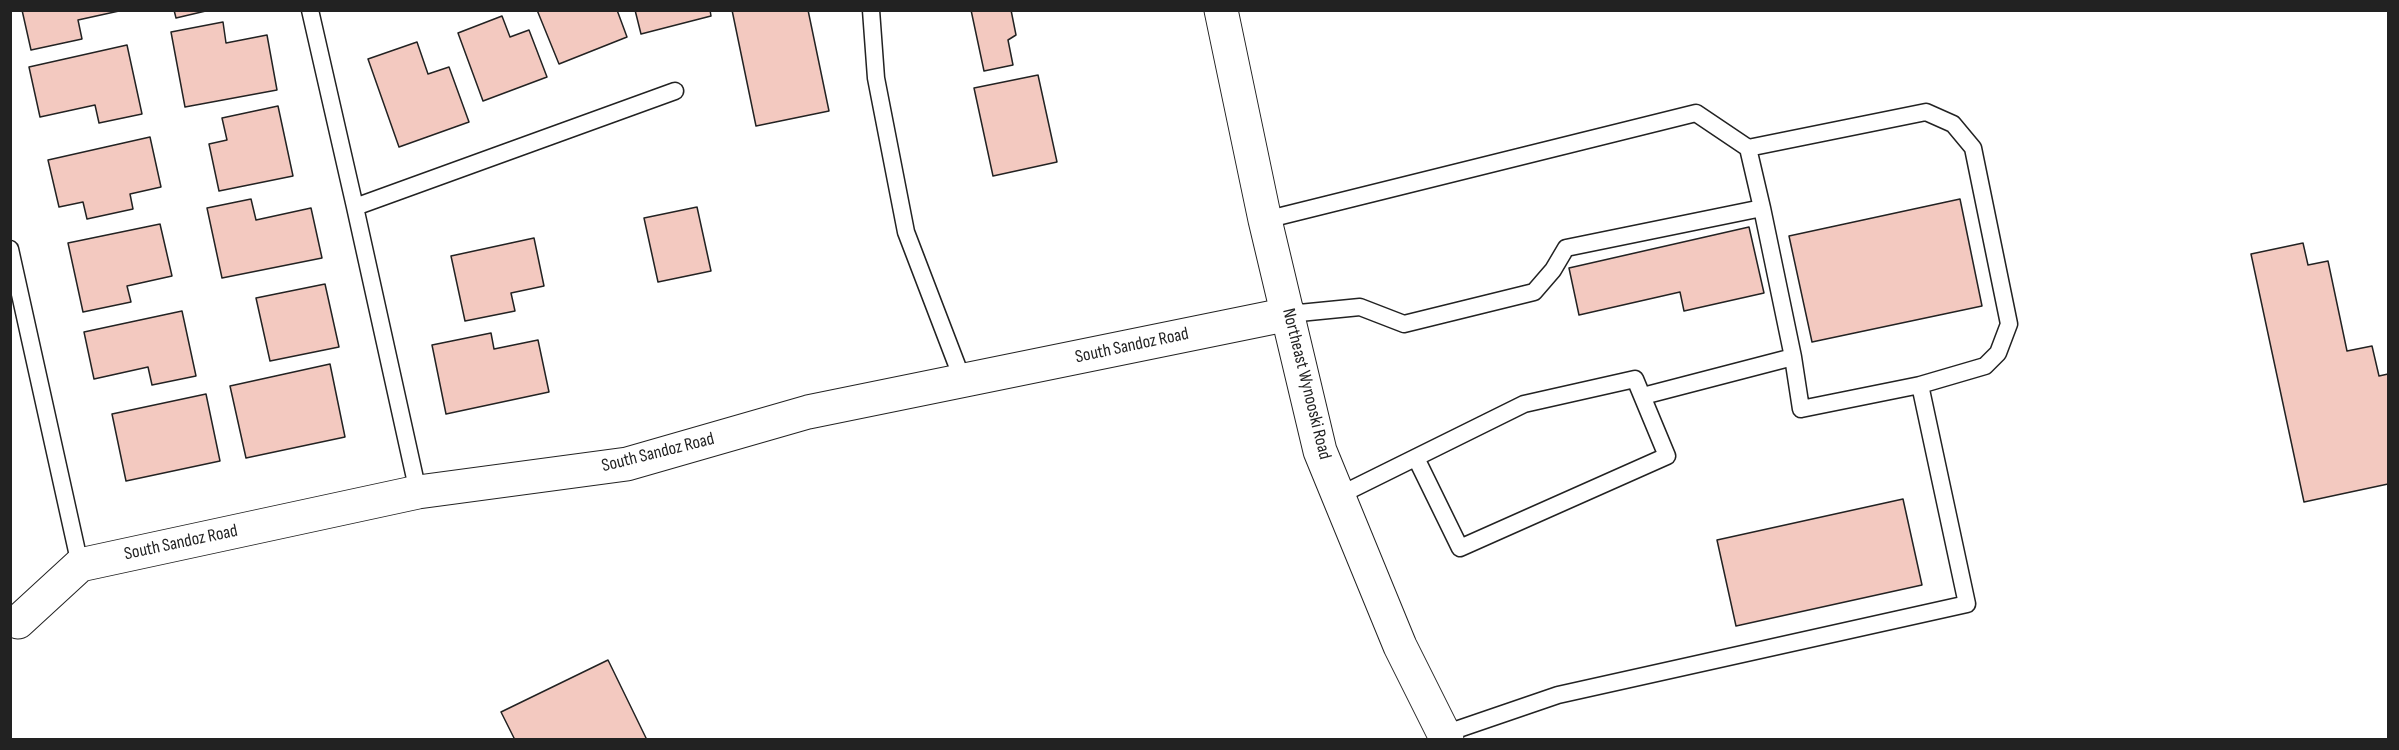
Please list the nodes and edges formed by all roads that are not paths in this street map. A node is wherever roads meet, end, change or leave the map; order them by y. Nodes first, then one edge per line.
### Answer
1 (310, 10) edge
2 (871, 10) edge
3 (1221, 10) edge
4 (675, 91) dead end
5 (1748, 148) junction
6 (355, 207) junction
7 (1762, 208) junction
8 (1265, 220) junction
9 (10, 249) edge
10 (1288, 314) junction
11 (1793, 357) junction
12 (963, 381) junction
13 (1920, 385) junction
14 (1643, 396) junction
15 (1416, 458) junction
16 (418, 492) junction
17 (1338, 496) junction
18 (80, 565) junction
19 (14, 622) edge
20 (1446, 737) edge

1 - 6 lane
2 - 12 lane
3 - 8 street, Northeast Wynooski Road
4 - 6 lane
5 - 7 lane
5 - 8 lane
5 - 13 lane
6 - 16 lane
7 - 10 lane
7 - 11 lane
8 - 10 street, Northeast Wynooski Road
9 - 18 lane
10 - 12 street, South Sandoz Road
10 - 17 street, Northeast Wynooski Road
11 - 13 lane
11 - 14 lane
12 - 16 street, South Sandoz Road
13 - 20 lane
14 - 15 lane
14 - 15 lane
15 - 17 lane
16 - 18 street, South Sandoz Road
17 - 20 street, Northeast Wynooski Road
18 - 19 street

